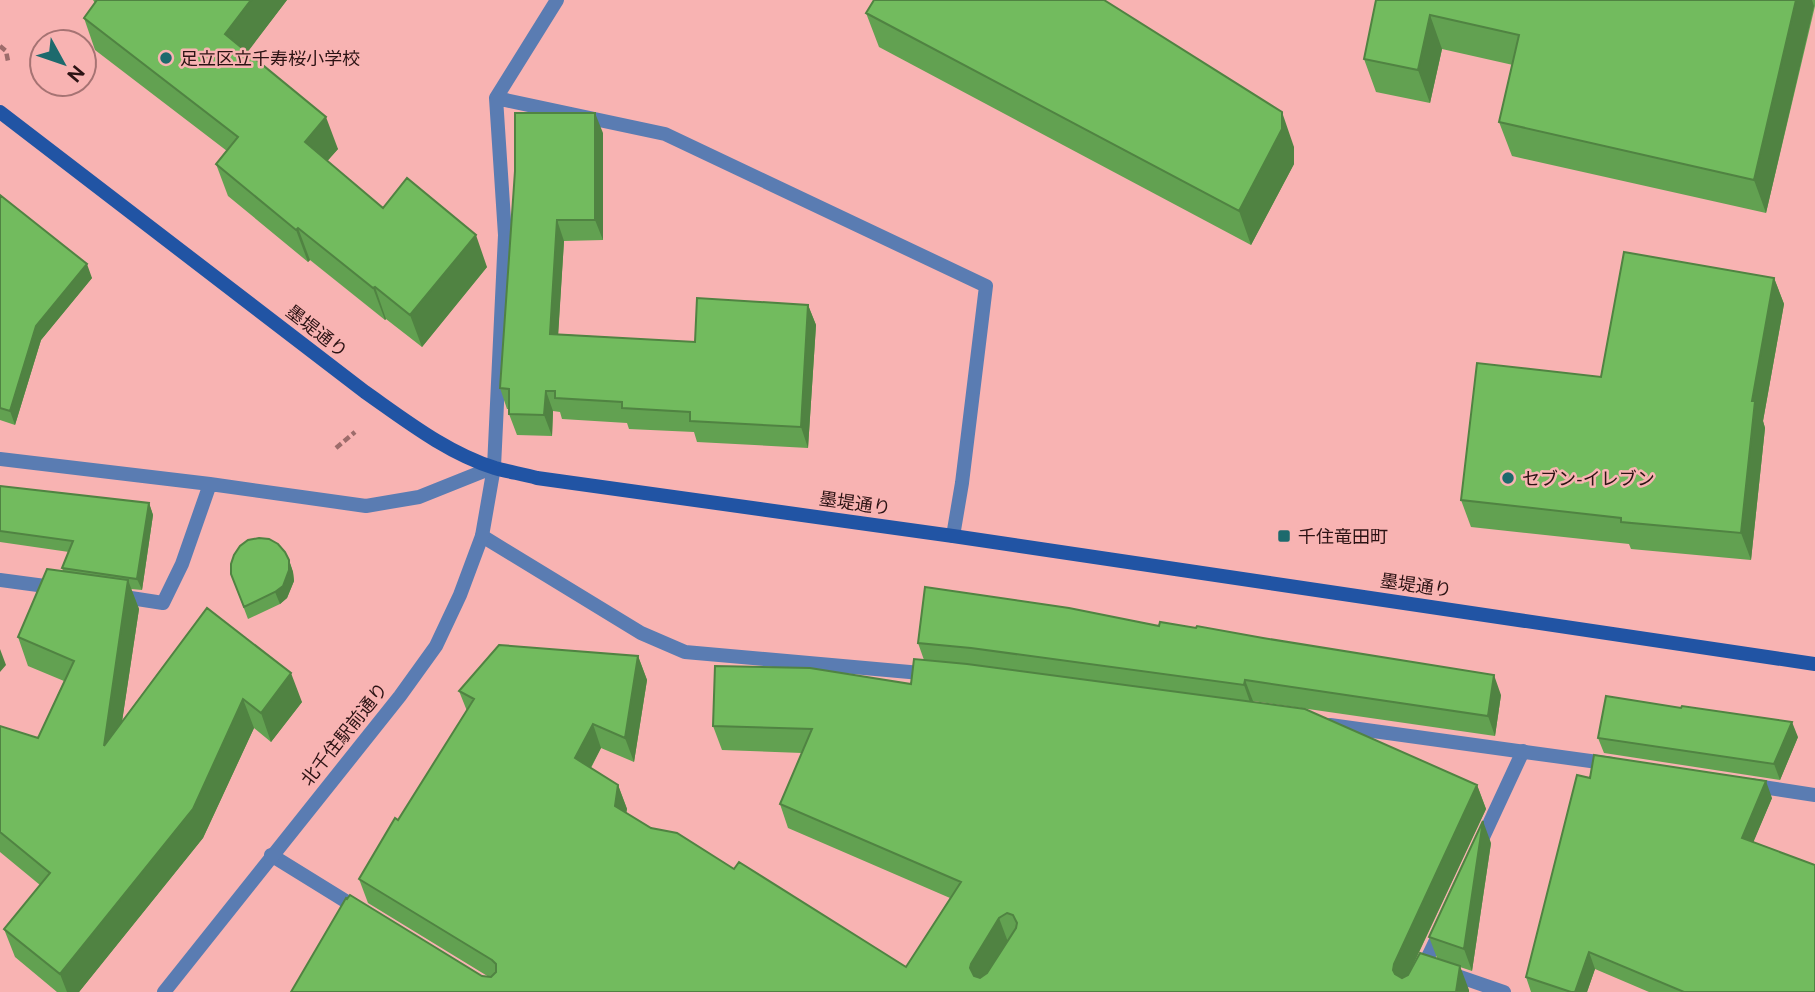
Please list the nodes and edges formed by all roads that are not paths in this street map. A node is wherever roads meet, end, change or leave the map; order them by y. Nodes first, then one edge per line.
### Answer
1 (557, 0) edge
2 (496, 98) junction
3 (0, 112) edge
4 (0, 459) edge
5 (494, 467) junction
6 (210, 484) junction
7 (482, 536) junction
8 (953, 536) junction
9 (0, 580) edge
10 (68, 589) edge
11 (109, 595) edge
12 (1815, 664) edge
13 (949, 676) edge
14 (1318, 723) edge
15 (1523, 751) junction
16 (1629, 767) edge
17 (1735, 783) edge
18 (1815, 795) edge
19 (271, 855) junction
20 (1471, 864) edge
21 (1448, 914) edge
22 (369, 915) edge
23 (1425, 964) junction
24 (164, 992) edge
25 (1411, 992) edge
26 (1504, 992) edge

1 - 2 street
2 - 5 street, 北千住駅前通り
2 - 8 street
3 - 5 main road, 墨堤通り
4 - 6 street
5 - 6 street
5 - 7 street, 北千住駅前通り
5 - 8 main road, 墨堤通り
6 - 11 street
7 - 13 street
7 - 19 street, 北千住駅前通り
8 - 12 main road, 墨堤通り
9 - 10 street
14 - 15 street
15 - 16 street
15 - 20 street
17 - 18 street
19 - 22 street
19 - 24 street, 北千住駅前通り
21 - 23 street
23 - 25 street
23 - 26 street

